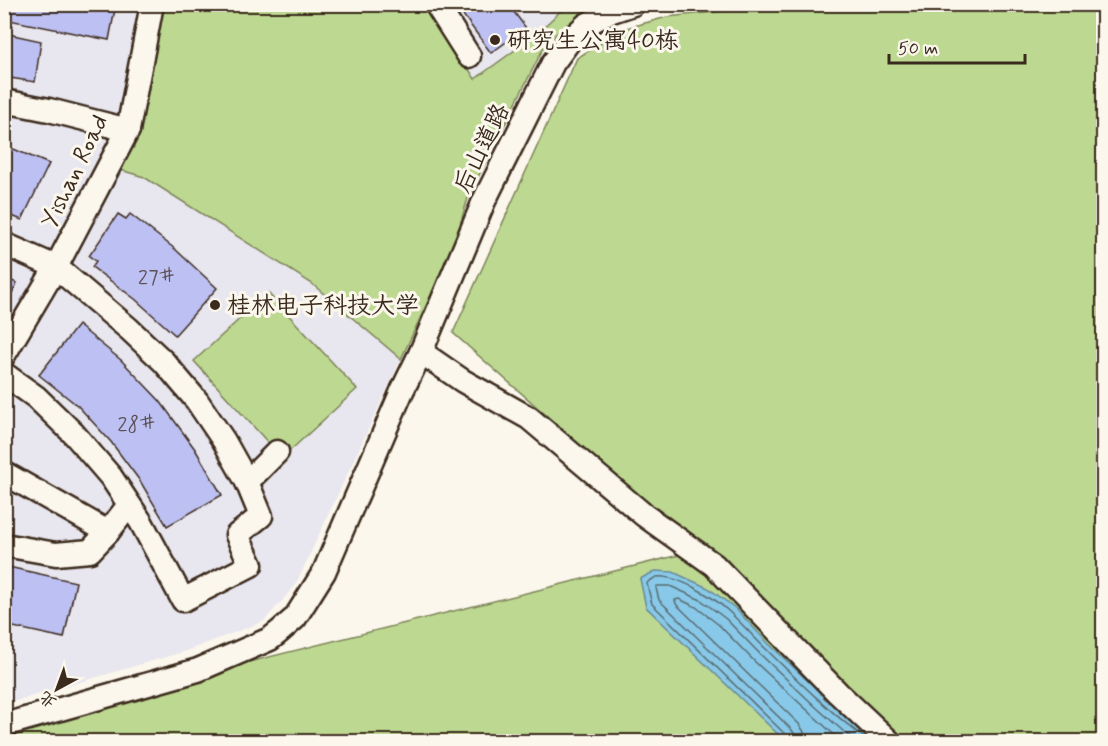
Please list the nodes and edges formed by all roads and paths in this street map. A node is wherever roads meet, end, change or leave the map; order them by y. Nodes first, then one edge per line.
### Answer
1 (152, 4) edge
2 (436, 4) edge
3 (633, 4) edge
4 (469, 56) dead end
5 (4, 101) edge
6 (128, 130) junction
7 (4, 244) edge
8 (56, 267) junction
9 (421, 352) junction
10 (4, 355) edge
11 (4, 374) edge
12 (277, 452) dead end
13 (4, 473) edge
14 (247, 482) junction
15 (129, 505) junction
16 (108, 532) junction
17 (4, 545) edge
18 (4, 725) edge
19 (890, 741) edge

1 - 6 street, Yishan Road
2 - 4 street
3 - 9 street, 后山道路
5 - 6 street
6 - 8 street, Yishan Road
7 - 8 street, Yishan Road
8 - 10 street
8 - 14 street
9 - 18 street, 后山道路
9 - 19 street
11 - 15 street
12 - 14 street
13 - 16 street
14 - 15 street
15 - 16 street
16 - 17 street

